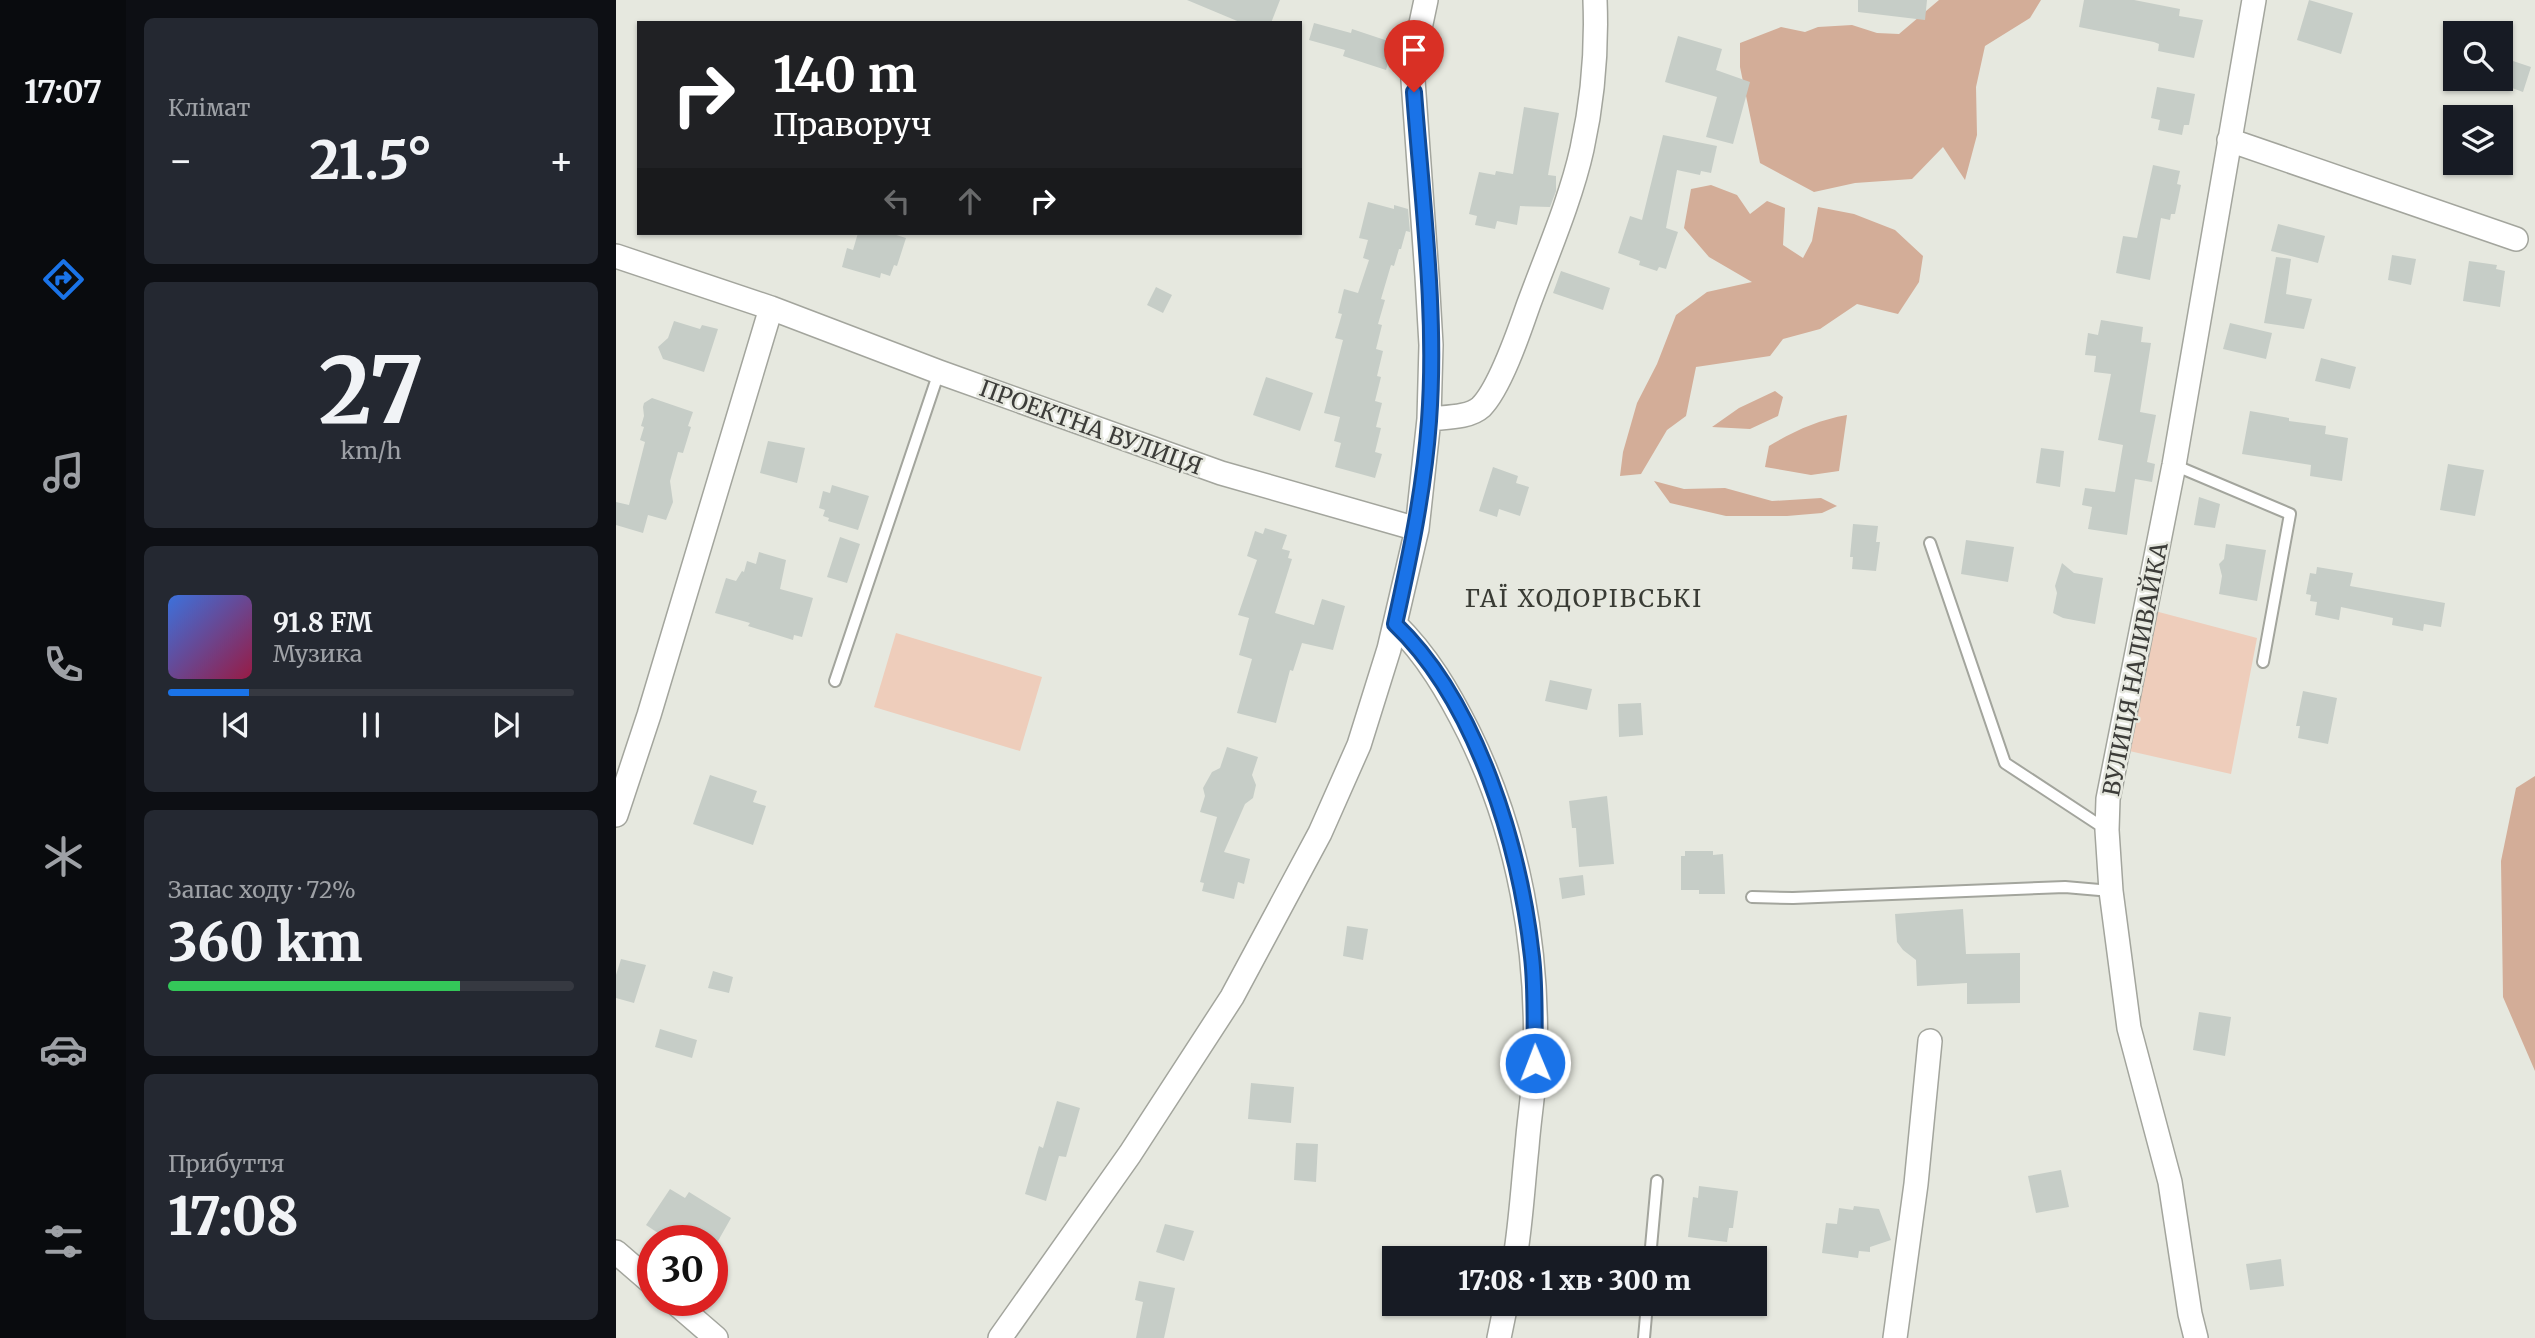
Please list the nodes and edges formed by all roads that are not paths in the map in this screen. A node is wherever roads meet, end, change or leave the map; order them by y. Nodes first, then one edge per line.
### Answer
1 (1426, 0) edge
2 (1595, 0) edge
3 (2254, 0) edge
4 (2229, 140) junction
5 (2516, 239) dead end
6 (616, 256) edge
7 (771, 308) junction
8 (939, 372) junction
9 (1429, 419) junction
10 (2174, 465) junction
11 (1417, 529) junction
12 (1930, 543) dead end
13 (1395, 624) junction
14 (2263, 662) dead end
15 (835, 681) dead end
16 (616, 815) edge
17 (2107, 830) junction
18 (2111, 891) junction
19 (1752, 897) dead end
20 (1930, 1041) dead end
21 (1657, 1181) dead end
22 (1516, 1246) edge
23 (1651, 1246) edge
24 (616, 1252) edge
25 (637, 1270) edge
26 (691, 1316) edge
27 (1505, 1316) edge
28 (1646, 1316) edge
29 (1503, 1337) edge
30 (716, 1338) edge
31 (1000, 1338) edge
32 (1644, 1338) edge
33 (1895, 1338) edge
34 (2196, 1338) edge

1 - 9 street
2 - 9 street
3 - 4 street, ВУЛИЦЯ НАЛИВАЙКА
4 - 5 street
4 - 10 street, ВУЛИЦЯ НАЛИВАЙКА
6 - 7 street, ПРОЕКТНА ВУЛИЦЯ
7 - 8 street, ПРОЕКТНА ВУЛИЦЯ
7 - 16 street
8 - 11 street, ПРОЕКТНА ВУЛИЦЯ
8 - 15 lane
9 - 11 street
10 - 14 lane
10 - 17 street, ВУЛИЦЯ НАЛИВАЙКА
11 - 13 street
12 - 17 lane
13 - 22 street
13 - 31 street
17 - 18 street, ВУЛИЦЯ НАЛИВАЙКА
18 - 19 lane
18 - 34 street, ВУЛИЦЯ НАЛИВАЙКА
20 - 33 street
21 - 23 lane
24 - 25 street
26 - 30 street
27 - 29 street
28 - 32 lane

